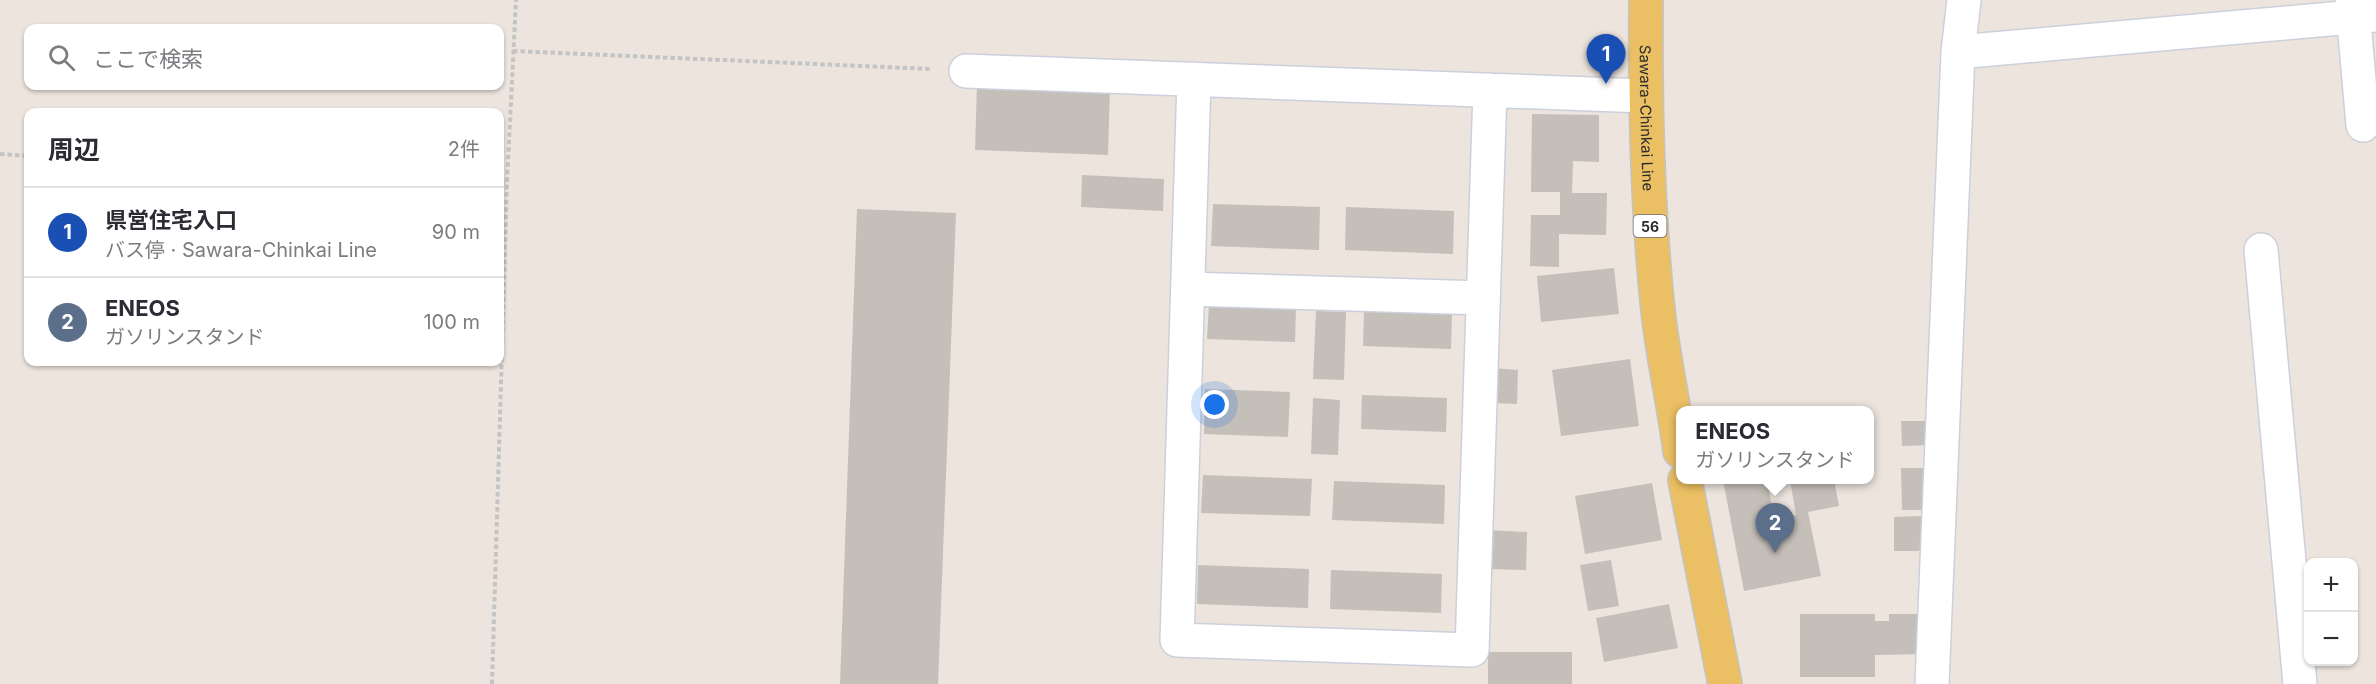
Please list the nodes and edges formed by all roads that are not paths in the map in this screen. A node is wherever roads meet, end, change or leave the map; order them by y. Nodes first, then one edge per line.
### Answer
1 (1646, 0) edge
2 (1964, 0) edge
3 (2360, 10) edge
4 (1958, 52) junction
5 (966, 70) road end
6 (1194, 79) junction
7 (1490, 90) junction
8 (1645, 96) junction
9 (2363, 125) dead end
10 (2261, 250) dead end
11 (1188, 289) junction
12 (1483, 298) junction
13 (1676, 426) edge
14 (1685, 484) edge
15 (1725, 684) edge
16 (1932, 684) edge
17 (2300, 684) edge

1 - 8 main road, Sawara-Chinkai Line / 56
2 - 4 street
3 - 4 street
3 - 9 street
4 - 16 street
5 - 6 street
6 - 7 street
6 - 11 street
7 - 8 street
7 - 12 street
8 - 13 main road, Sawara-Chinkai Line / 56
10 - 17 street
11 - 12 street
11 - 12 street
14 - 15 main road

